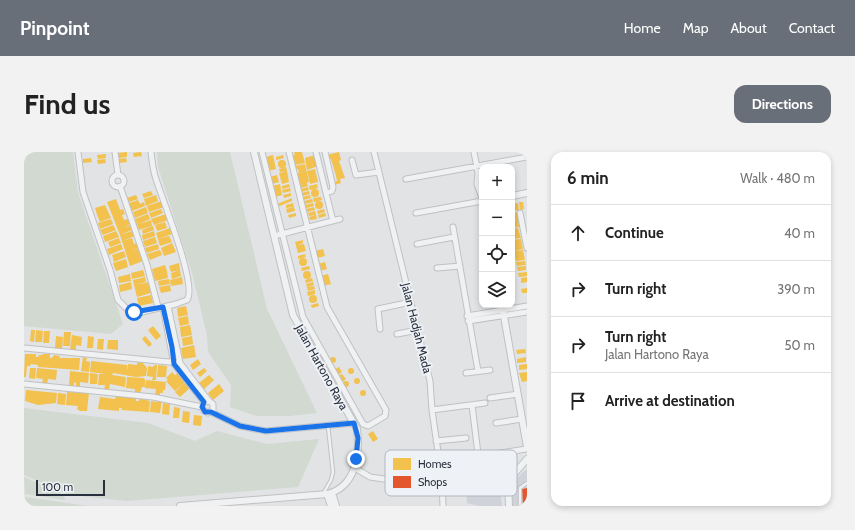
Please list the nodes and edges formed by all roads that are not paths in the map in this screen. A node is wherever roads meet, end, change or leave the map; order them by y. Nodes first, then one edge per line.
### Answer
1 (78, 152) edge
2 (115, 152) edge
3 (151, 152) edge
4 (254, 152) edge
5 (262, 152) edge
6 (289, 152) edge
7 (316, 152) edge
8 (325, 152) edge
9 (374, 152) edge
10 (474, 152) edge
11 (527, 157) edge
12 (352, 160) dead end
13 (477, 165) junction
14 (379, 172) junction
15 (478, 173) joint
16 (118, 174) junction
17 (406, 179) dead end
18 (120, 186) junction
19 (479, 186) edge
20 (326, 193) junction
21 (527, 193) edge
22 (515, 195) edge
23 (479, 202) edge
24 (520, 213) dead end
25 (416, 214) dead end
26 (340, 219) dead end
27 (333, 221) junction
28 (525, 225) edge
29 (453, 227) dead end
30 (308, 228) junction
31 (282, 234) junction
32 (274, 236) junction
33 (454, 237) junction
34 (417, 244) dead end
35 (527, 248) edge
36 (460, 266) junction
37 (437, 268) dead end
38 (412, 302) junction
39 (527, 306) edge
40 (163, 307) junction
41 (503, 310) edge
42 (527, 312) edge
43 (468, 318) junction
44 (380, 329) dead end
45 (418, 330) junction
46 (397, 334) dead end
47 (24, 348) edge
48 (177, 363) junction
49 (490, 370) dead end
50 (478, 371) junction
51 (466, 373) dead end
52 (24, 384) edge
53 (518, 394) junction
54 (490, 398) dead end
55 (206, 401) junction
56 (485, 403) dead end
57 (472, 405) junction
58 (202, 407) junction
59 (432, 410) junction
60 (211, 412) junction
61 (522, 419) junction
62 (354, 423) junction
63 (496, 423) dead end
64 (328, 426) junction
65 (466, 438) dead end
66 (436, 441) junction
67 (527, 448) edge
68 (438, 450) edge
69 (478, 450) edge
70 (515, 450) edge
71 (527, 460) edge
72 (355, 468) junction
73 (517, 470) edge
74 (385, 479) edge
75 (527, 483) edge
76 (327, 494) junction
77 (443, 496) edge
78 (508, 496) edge
79 (180, 506) edge
80 (331, 506) edge
81 (336, 506) edge
82 (443, 506) edge
83 (509, 506) edge
84 (520, 506) edge

1 - 40 street
2 - 16 street
3 - 40 street
4 - 32 street, Jalan Hartono Raya
5 - 31 street
6 - 30 street
7 - 20 street
8 - 20 street
9 - 14 street, Jalan Hadjah Mada
10 - 13 street
11 - 13 street
12 - 14 street
13 - 15 street
13 - 17 street
14 - 38 street, Jalan Hadjah Mada
15 - 19 street
16 - 18 street
16 - 18 street
18 - 40 street
20 - 27 street
21 - 22 street
23 - 25 street
24 - 28 street
26 - 27 street
27 - 30 street
28 - 35 street
29 - 33 street
30 - 31 street
30 - 31 street
31 - 32 street
32 - 62 street, Jalan Hartono Raya
33 - 34 street
33 - 36 street
36 - 37 street
36 - 43 street
38 - 44 street
38 - 45 street, Jalan Hadjah Mada
39 - 41 street
40 - 48 street
41 - 42 street
41 - 43 street
41 - 53 street
43 - 50 street
45 - 46 street
45 - 59 street, Jalan Hadjah Mada
47 - 48 street
48 - 55 street
49 - 50 street
50 - 51 street
52 - 58 street
53 - 54 street
53 - 61 street
55 - 58 street
55 - 60 street
56 - 57 street
57 - 59 street
57 - 69 street
58 - 60 street
59 - 66 street, Jalan Hadjah Mada
60 - 64 street
61 - 63 street
61 - 67 street
62 - 64 street
62 - 72 street, Jalan Hartono Raya
64 - 76 lane
65 - 66 street
66 - 68 street, Jalan Hadjah Mada
67 - 70 street
71 - 73 street
72 - 74 street
72 - 76 street, Jalan Hartono Raya
75 - 84 lane
76 - 79 street
76 - 80 street
76 - 81 street
77 - 82 street, Jalan Hadjah Mada
78 - 83 street

